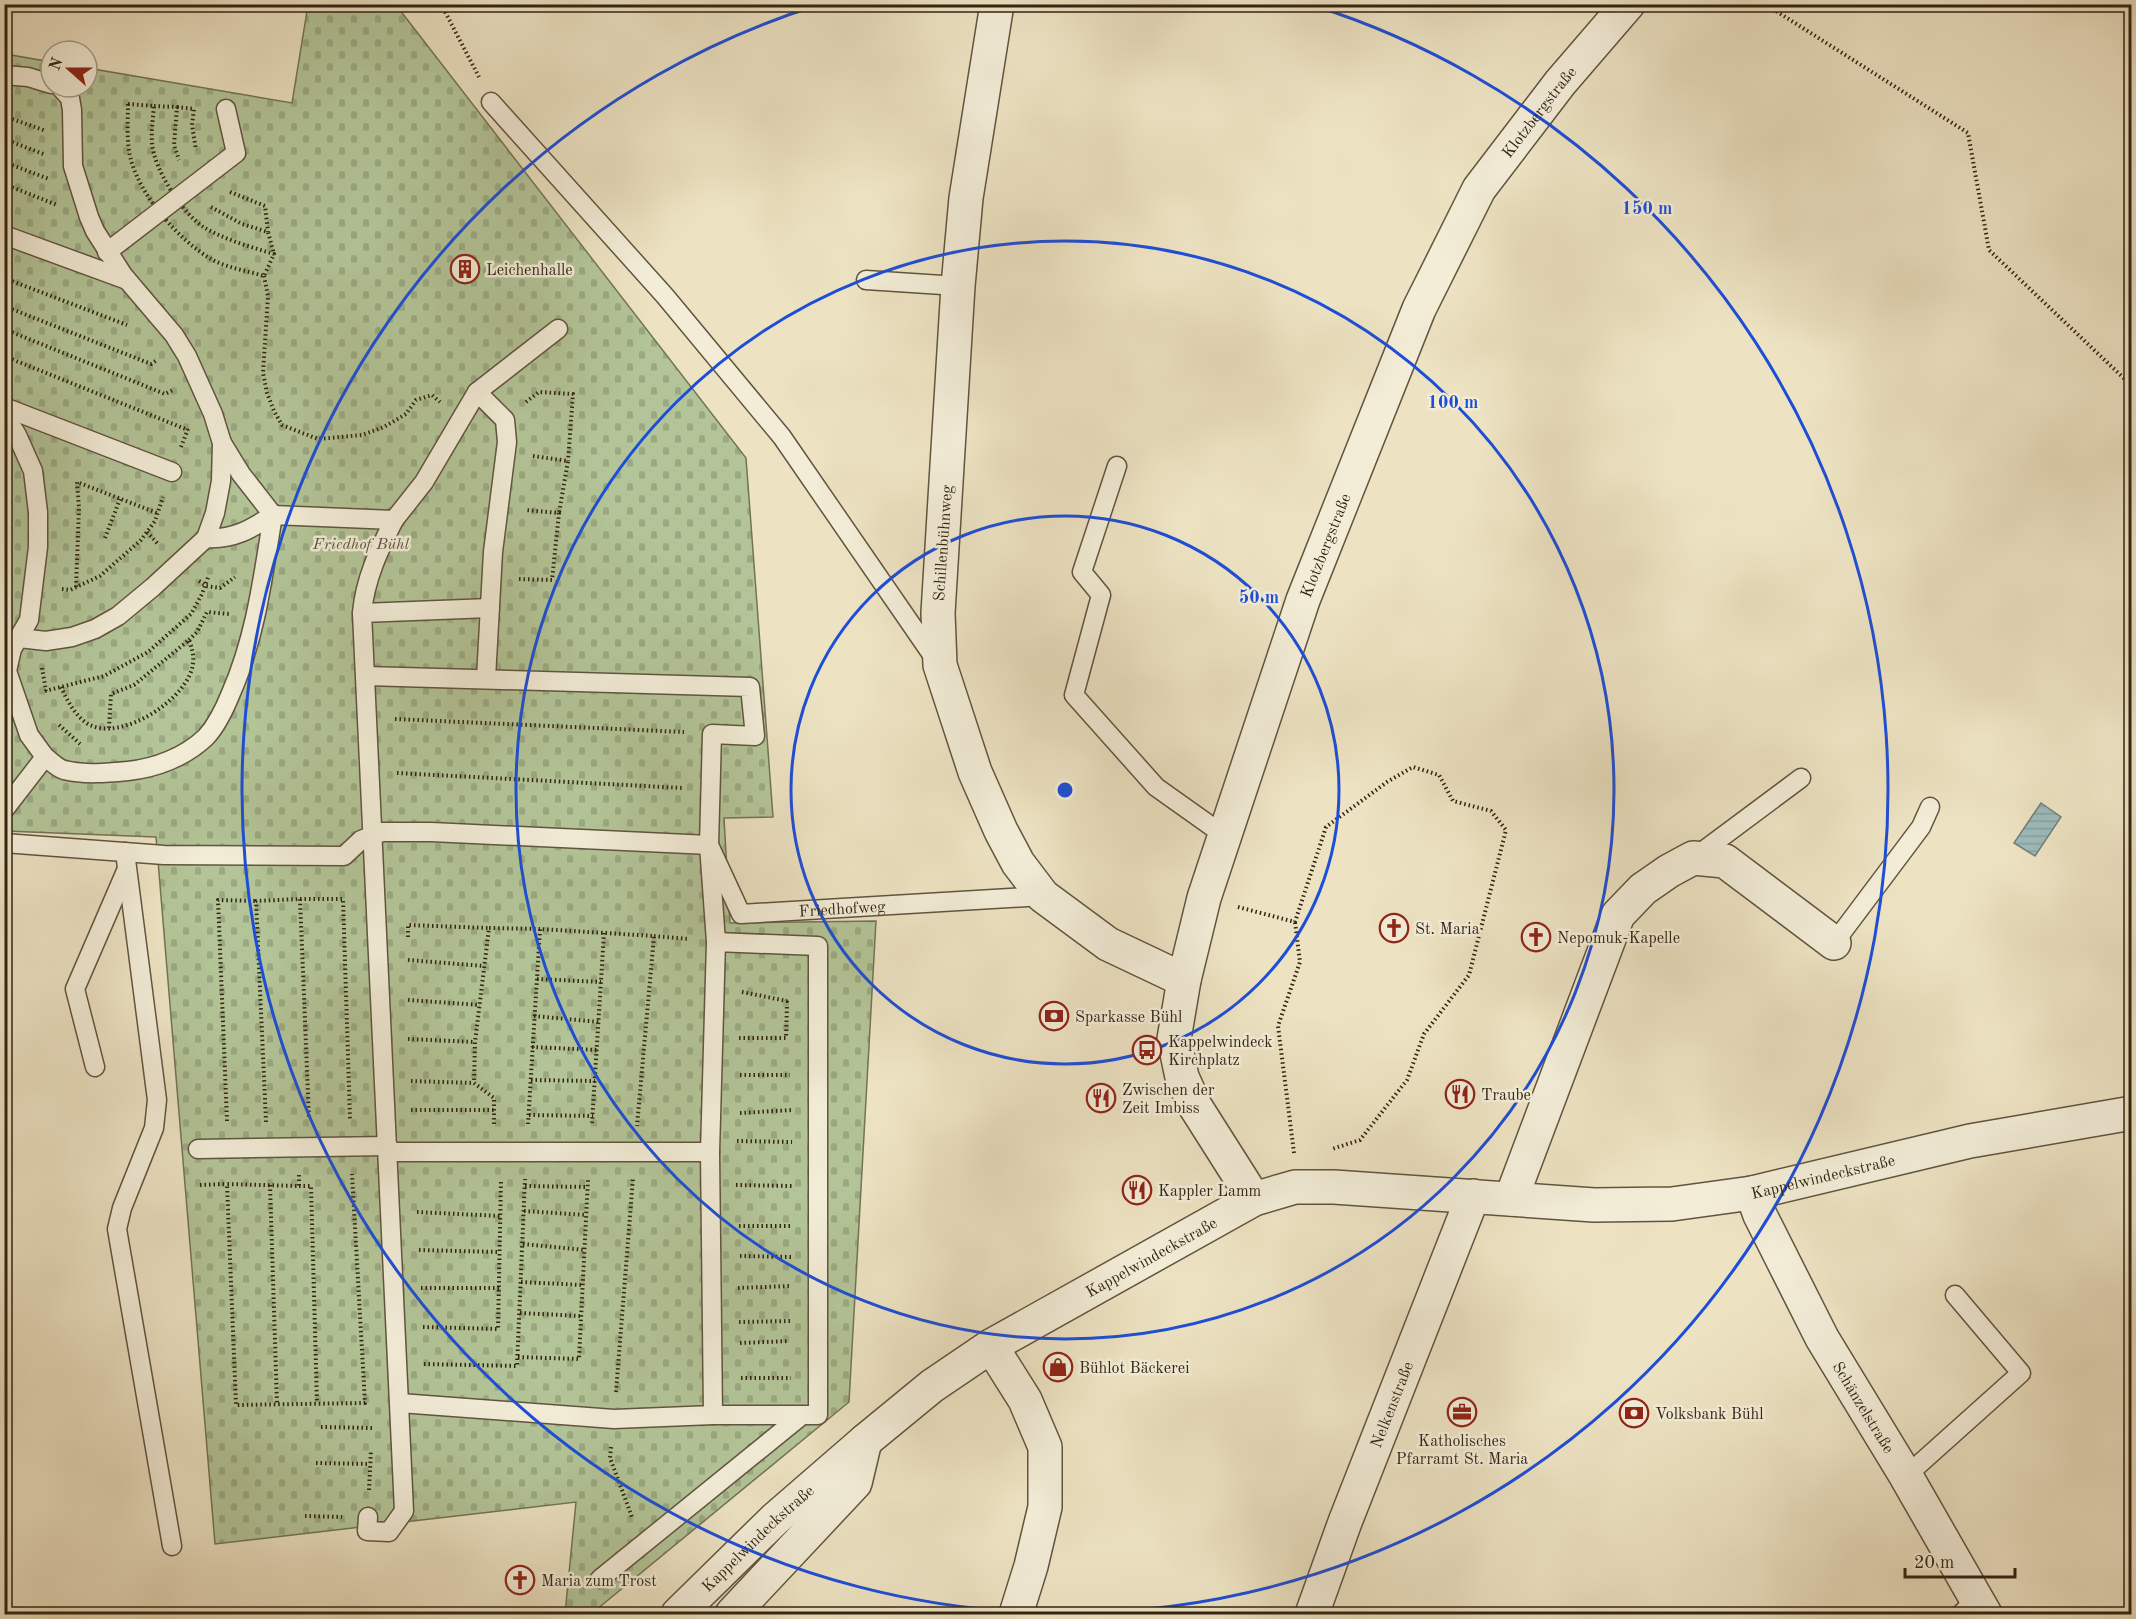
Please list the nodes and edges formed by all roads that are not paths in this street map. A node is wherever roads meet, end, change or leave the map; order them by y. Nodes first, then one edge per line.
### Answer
1 (997, 4) edge
2 (1628, 4) edge
3 (4, 75) edge
4 (39, 80) edge
5 (70, 99) edge
6 (491, 102) road end
7 (226, 110) dead end
8 (4, 235) edge
9 (107, 252) junction
10 (127, 280) junction
11 (866, 280) dead end
12 (958, 286) junction
13 (558, 329) dead end
14 (477, 392) junction
15 (4, 407) edge
16 (4, 414) edge
17 (222, 443) junction
18 (1117, 465) dead end
19 (172, 472) road end
20 (273, 515) junction
21 (394, 520) junction
22 (206, 538) junction
23 (490, 609) junction
24 (362, 613) junction
25 (19, 638) junction
26 (7, 662) edge
27 (940, 665) junction
28 (366, 676) junction
29 (486, 678) junction
30 (45, 757) junction
31 (1801, 778) dead end
32 (1930, 807) dead end
33 (4, 810) edge
34 (374, 835) junction
35 (1225, 836) junction
36 (4, 843) edge
37 (709, 845) junction
38 (1693, 858) junction
39 (126, 860) junction
40 (1043, 896) junction
41 (716, 942) junction
42 (1834, 943) joint
43 (1184, 980) junction
44 (95, 1067) dead end
45 (2132, 1113) edge
46 (198, 1149) dead end
47 (388, 1149) junction
48 (710, 1152) junction
49 (1752, 1193) junction
50 (1473, 1196) junction
51 (1254, 1199) junction
52 (1511, 1199) junction
53 (1955, 1295) dead end
54 (991, 1346) junction
55 (399, 1403) junction
56 (713, 1415) junction
57 (801, 1416) junction
58 (865, 1441) junction
59 (1906, 1476) junction
60 (368, 1517) road end
61 (172, 1546) dead end
62 (600, 1579) dead end
63 (1974, 1609) edge
64 (678, 1614) edge
65 (732, 1614) edge
66 (1016, 1614) edge
67 (1312, 1614) edge

1 - 12 street, Schillenbühnweg
2 - 35 street, Klotzbergstraße
3 - 4 lane
5 - 9 lane
6 - 27 lane
7 - 9 lane
8 - 10 lane
9 - 10 lane
10 - 17 lane
11 - 12 lane
12 - 27 street, Schillenbühnweg
13 - 14 lane
14 - 21 lane
14 - 23 lane
15 - 19 lane
16 - 25 lane
17 - 20 lane
17 - 22 lane
18 - 35 lane
20 - 21 lane
20 - 22 lane
20 - 30 lane
21 - 24 lane
22 - 25 lane
23 - 24 lane
23 - 29 lane
24 - 28 lane
25 - 26 lane
26 - 30 lane
27 - 40 street, Schillenbühnweg
28 - 29 lane
28 - 34 lane
29 - 37 lane
30 - 33 lane
31 - 38 lane
32 - 42 lane
34 - 37 lane
34 - 39 lane
34 - 47 lane
35 - 43 street, Klotzbergstraße
36 - 39 lane
37 - 40 lane, Friedhofweg
37 - 41 lane
38 - 42 street
38 - 52 street
39 - 44 lane
39 - 61 lane
40 - 43 street, Schillenbühnweg
41 - 48 lane
41 - 57 lane
43 - 51 street, Klotzbergstraße
45 - 49 street, Kappelwindeckstraße
46 - 47 lane
47 - 48 lane
47 - 55 lane
48 - 56 lane
49 - 52 street, Kappelwindeckstraße
49 - 59 street, Schänzelstraße
50 - 51 street, Kappelwindeckstraße
50 - 52 street, Kappelwindeckstraße
50 - 67 street, Nelkenstraße
51 - 54 street, Kappelwindeckstraße
53 - 59 lane
54 - 58 street, Kappelwindeckstraße
54 - 66 street
55 - 56 lane
55 - 60 lane
56 - 57 lane
57 - 62 lane
58 - 64 street, Kappelwindeckstraße
58 - 65 street, Kappelwindeckstraße
59 - 63 street, Schänzelstraße

